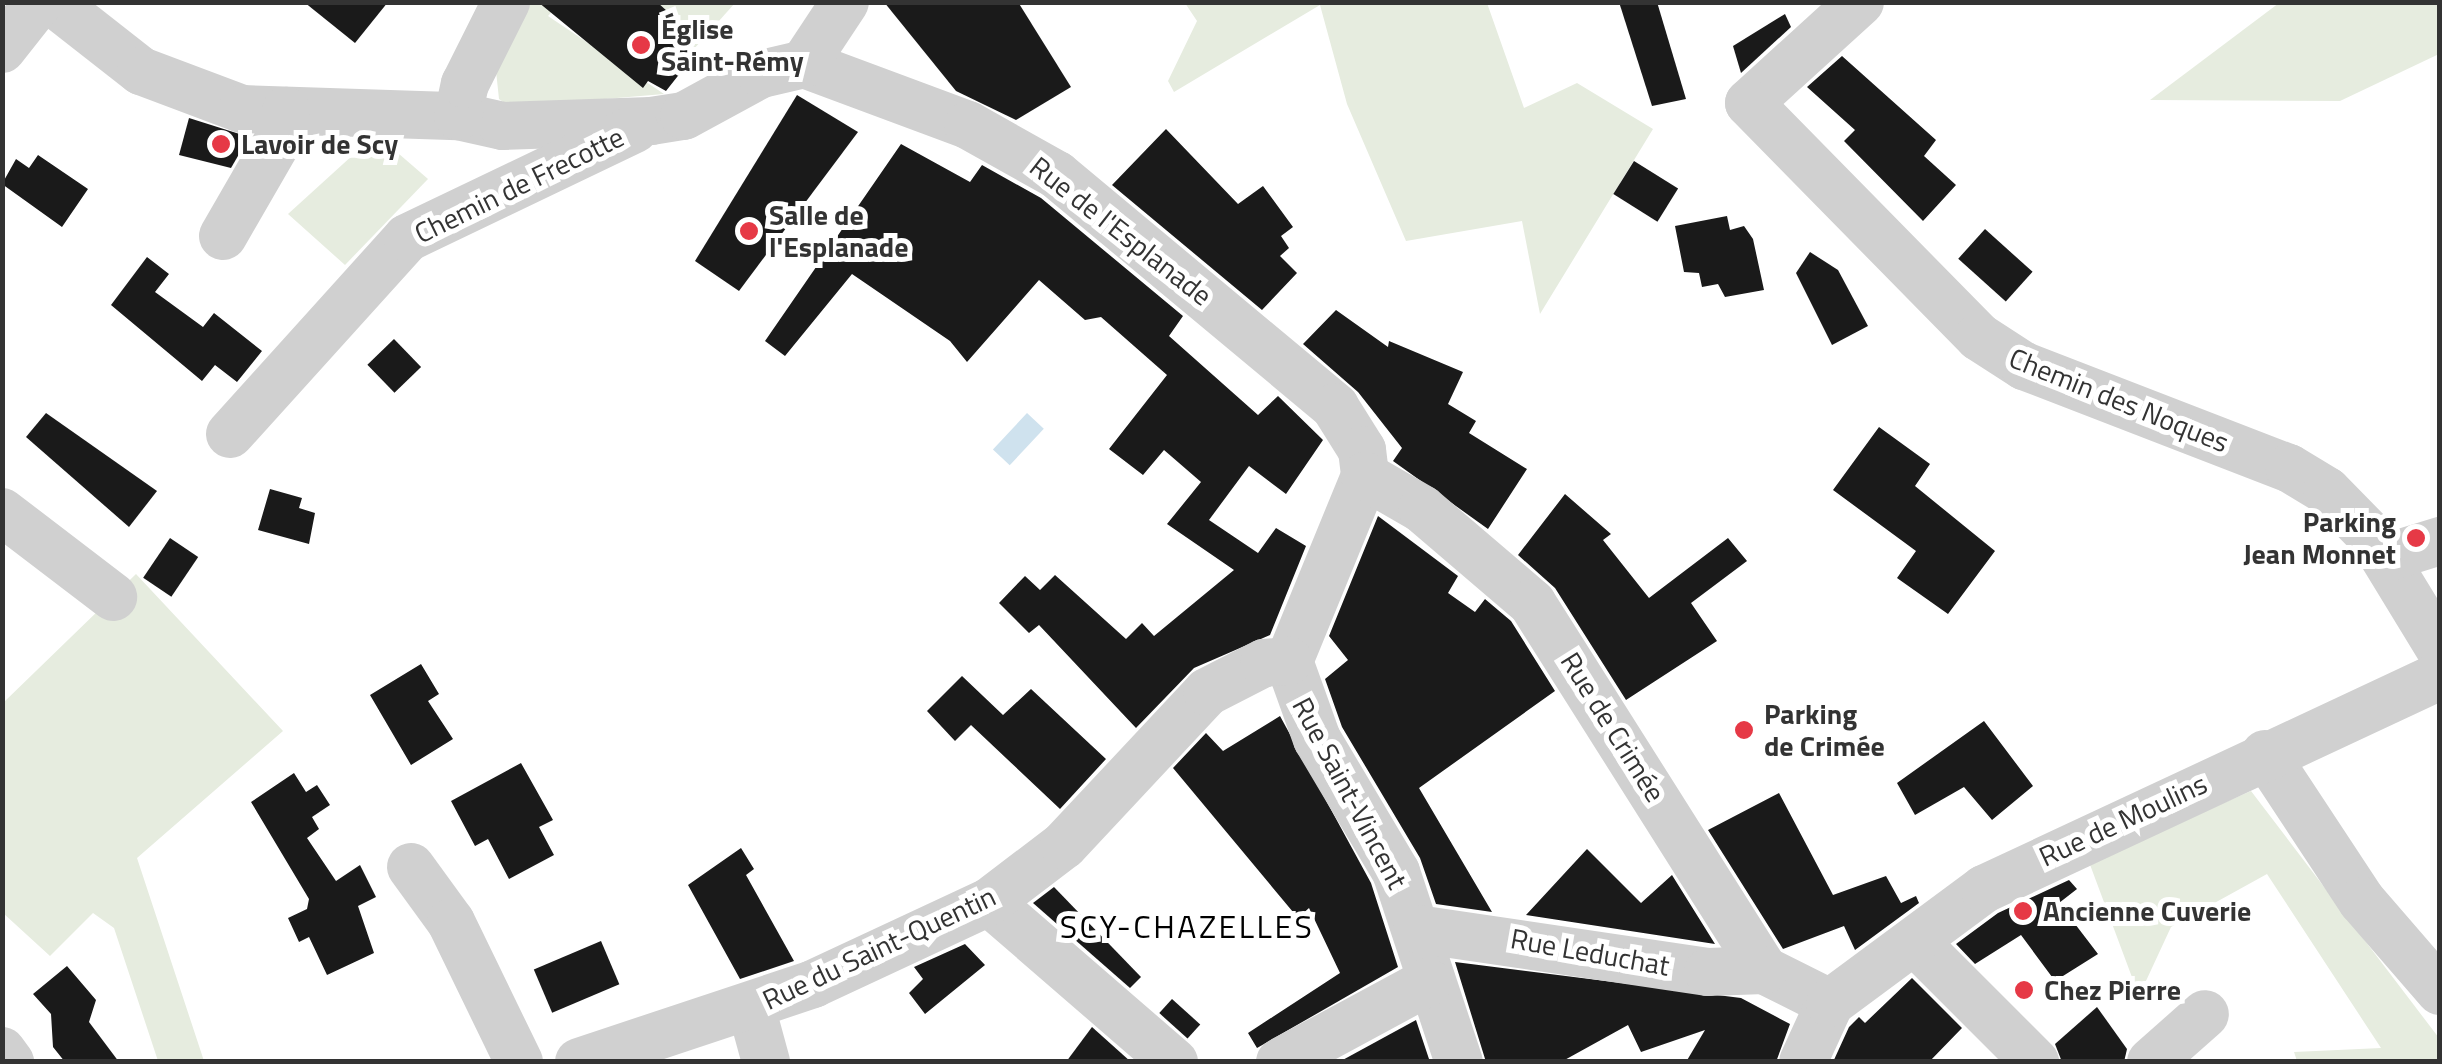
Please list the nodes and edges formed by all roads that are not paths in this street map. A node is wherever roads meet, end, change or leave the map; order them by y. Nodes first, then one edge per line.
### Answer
1 (39, 2) edge
2 (53, 2) edge
3 (506, 2) edge
4 (845, 2) edge
5 (1860, 2) edge
6 (5, 40) edge
7 (804, 64) junction
8 (286, 111) junction
9 (458, 116) junction
10 (651, 121) junction
11 (222, 236) dead end
12 (230, 434) dead end
13 (1364, 476) junction
14 (2, 512) edge
15 (2440, 541) edge
16 (2385, 558) junction
17 (114, 596) dead end
18 (2440, 649) edge
19 (1289, 661) junction
20 (2440, 676) edge
21 (2265, 754) junction
22 (411, 868) dead end
23 (989, 902) junction
24 (1417, 929) junction
25 (1915, 942) junction
26 (1764, 970) junction
27 (1428, 982) junction
28 (2440, 991) edge
29 (1830, 1003) junction
30 (751, 1007) junction
31 (2205, 1014) dead end
32 (2, 1051) edge
33 (10, 1062) edge
34 (519, 1062) edge
35 (579, 1062) edge
36 (766, 1062) edge
37 (1174, 1062) edge
38 (1280, 1062) edge
39 (1459, 1062) edge
40 (1803, 1062) edge
41 (2034, 1062) edge
42 (2152, 1062) edge

1 - 6 street
2 - 8 street
3 - 9 street
4 - 7 street
5 - 16 street, Chemin des Noques
7 - 10 street
7 - 13 street, Rue de l'Esplanade
8 - 9 street
8 - 11 street
9 - 10 street
10 - 12 street, Chemin de Frecotte
13 - 19 street
13 - 26 street, Rue de Crimée
14 - 17 street
15 - 16 street
16 - 18 street, Chemin des Noques
19 - 23 street, Rue du Saint-Quentin
19 - 24 street, Rue Saint-Vincent
20 - 21 street, Rue de Moulins
21 - 25 street, Rue de Moulins
21 - 28 street
22 - 34 street
23 - 30 street, Rue du Saint-Quentin
23 - 37 street
24 - 26 street, Rue Leduchat
24 - 27 street, Rue Saint-Vincent
25 - 29 street, Rue de Moulins
25 - 41 street
26 - 29 street
27 - 38 street
27 - 39 street, Rue Saint-Vincent
29 - 40 street
30 - 35 street, Rue du Saint-Quentin
30 - 36 street
31 - 42 street
32 - 33 street

